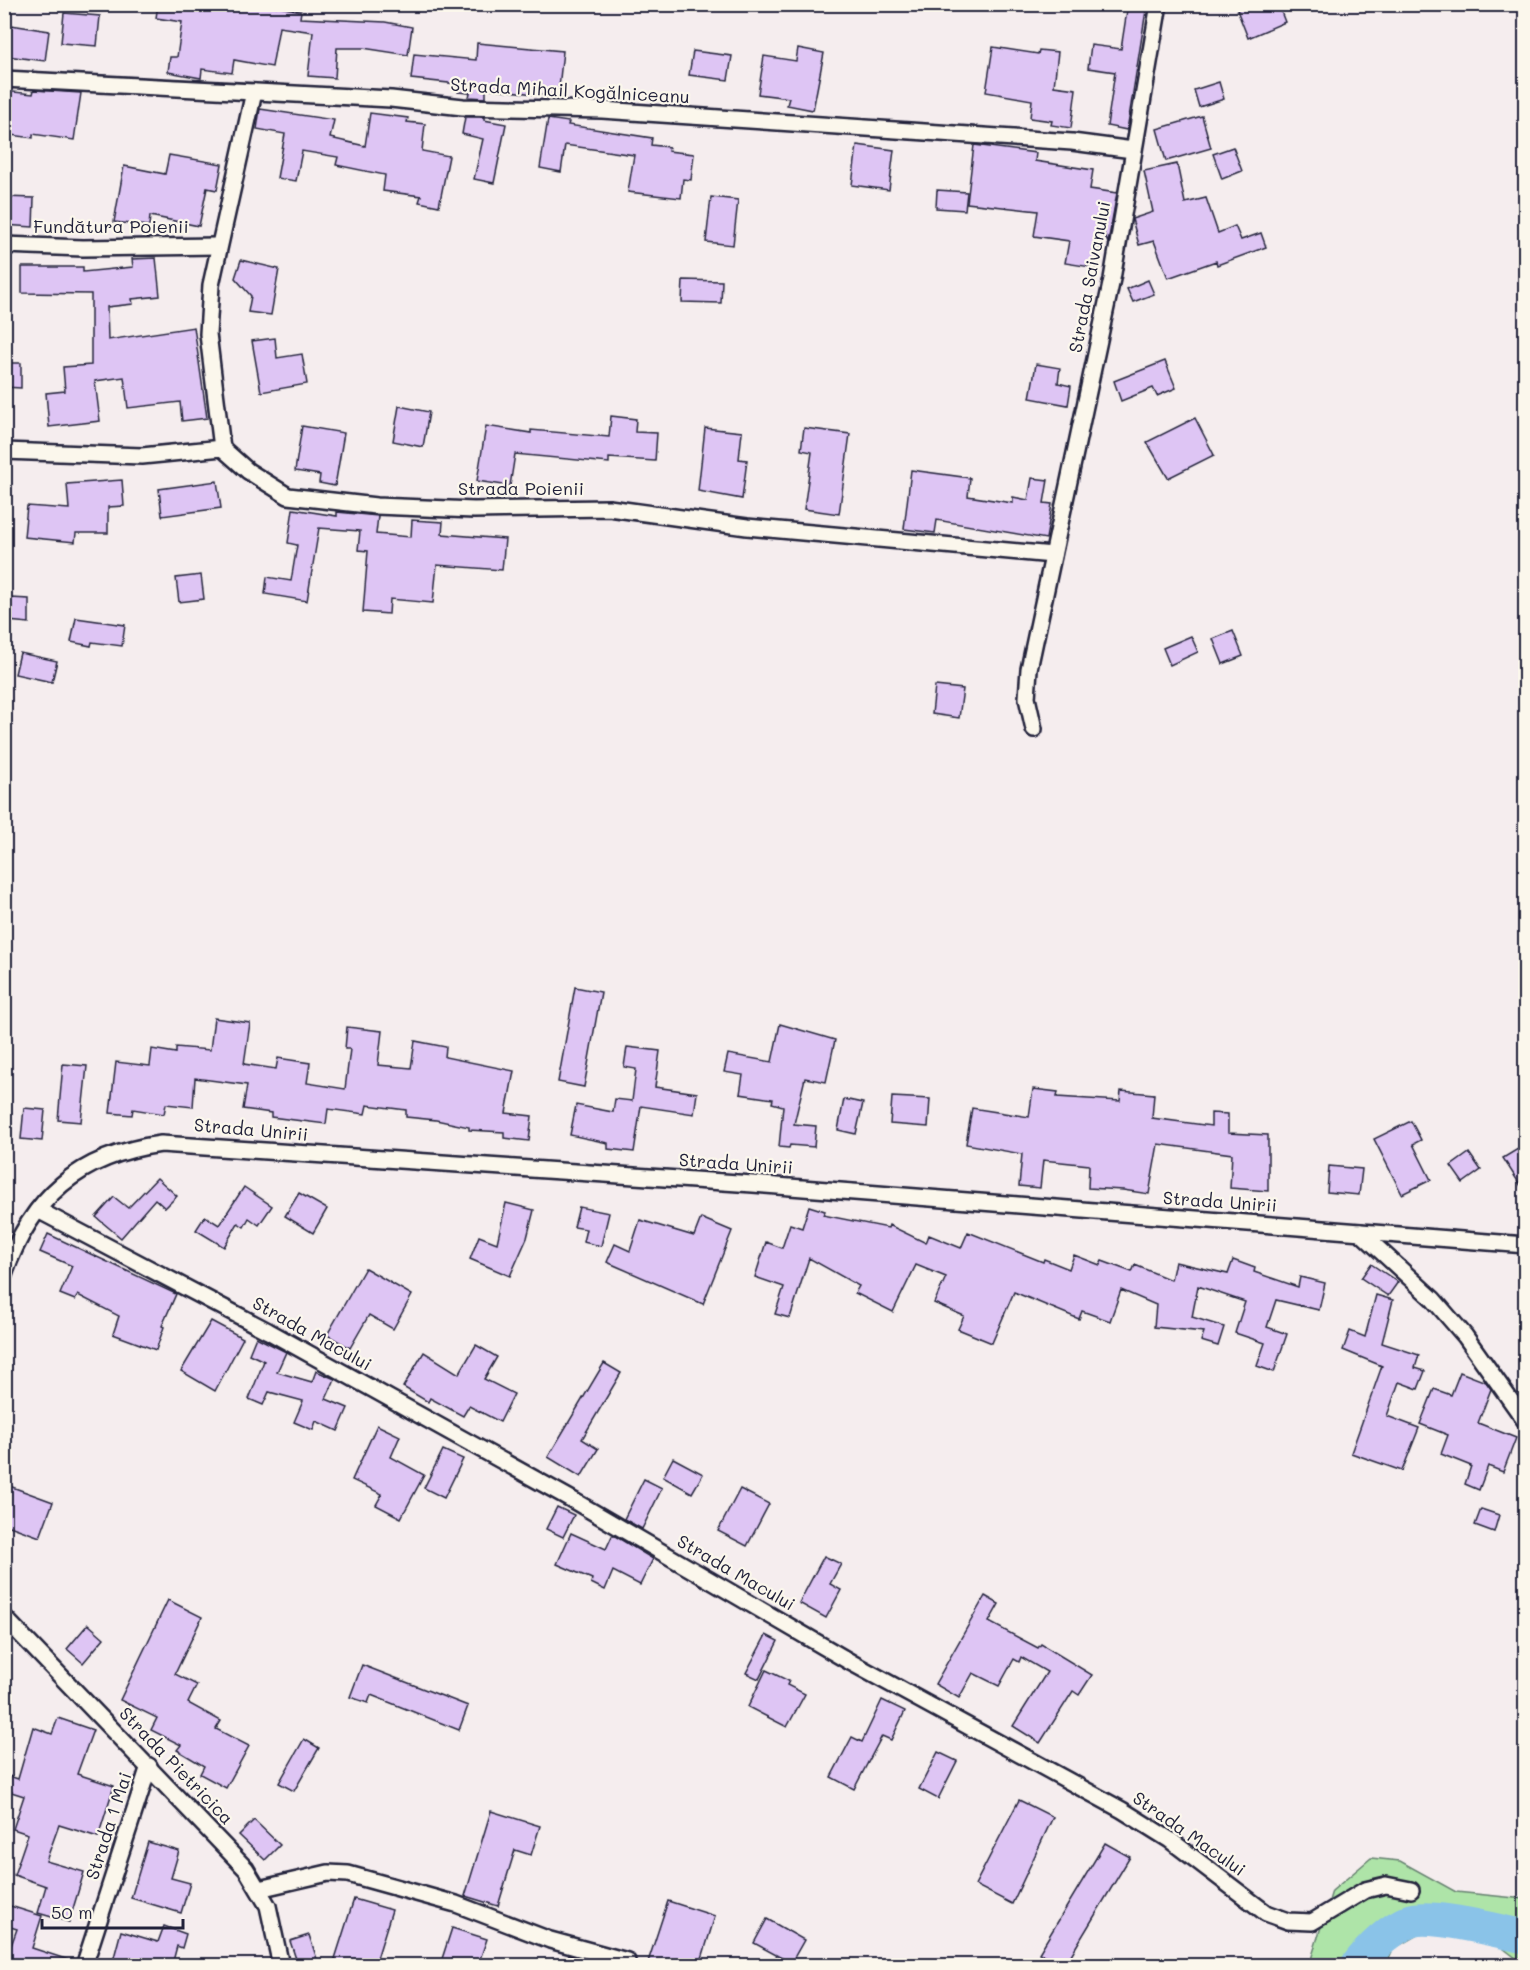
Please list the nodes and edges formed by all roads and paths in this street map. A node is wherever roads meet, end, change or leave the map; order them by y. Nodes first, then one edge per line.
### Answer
1 (1160, 4) edge
2 (4, 79) edge
3 (254, 92) junction
4 (1133, 150) junction
5 (4, 245) edge
6 (218, 246) junction
7 (222, 448) junction
8 (4, 451) edge
9 (1053, 555) junction
10 (1034, 729) dead end
11 (38, 1210) junction
12 (1360, 1232) junction
13 (1526, 1245) edge
14 (4, 1275) edge
15 (1526, 1422) edge
16 (4, 1617) edge
17 (149, 1766) junction
18 (259, 1889) junction
19 (1411, 1890) dead end
20 (84, 1965) edge
21 (281, 1965) edge
22 (626, 1965) edge

1 - 4 street, Strada Saivanului
2 - 3 street, Strada Mihail Kogălniceanu
3 - 4 street, Strada Mihail Kogălniceanu
3 - 6 street
4 - 9 street, Strada Saivanului
5 - 6 street, Fundătura Poienii
6 - 7 street
7 - 8 street
7 - 9 street, Strada Poienii
9 - 10 street, Strada Saivanului
11 - 12 street, Strada Unirii
11 - 14 street, Strada Unirii
11 - 19 street, Strada Macului
12 - 13 street, Strada Unirii
12 - 15 street
16 - 17 street, Strada Pietricica
17 - 18 street, Strada Pietricica
17 - 20 street, Strada 1 Mai
18 - 21 street, Strada Pietricica
18 - 22 street

